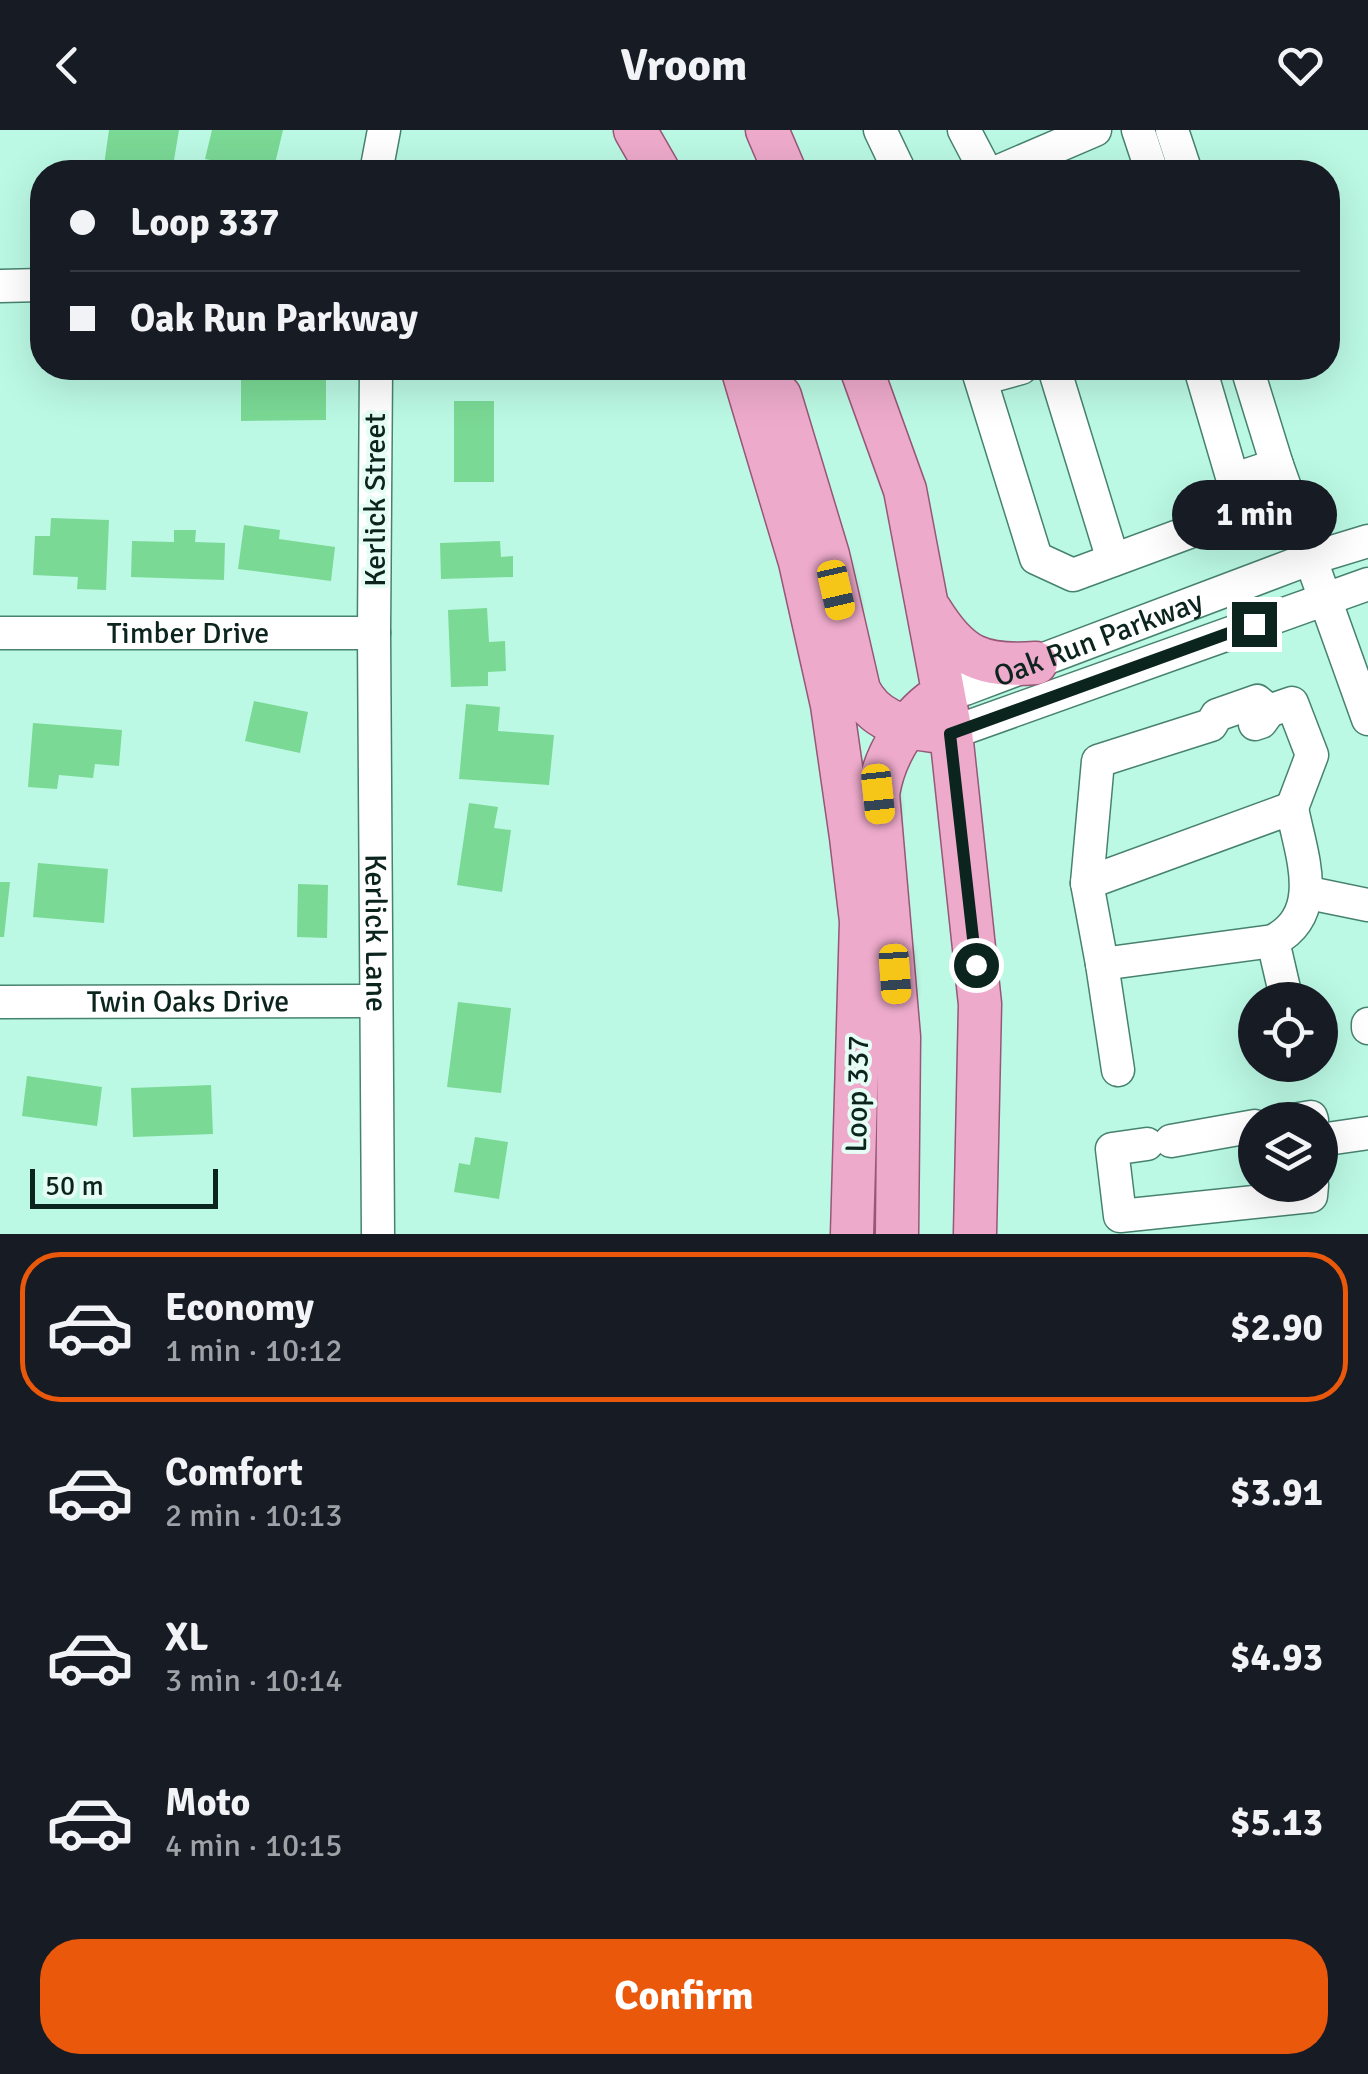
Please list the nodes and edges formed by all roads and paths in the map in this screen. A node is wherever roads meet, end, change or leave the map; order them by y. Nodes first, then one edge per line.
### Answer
1 (384, 130) edge
2 (635, 130) edge
3 (664, 130) edge
4 (767, 130) edge
5 (880, 130) edge
6 (964, 130) edge
7 (1095, 130) edge
8 (1138, 130) edge
9 (1172, 130) edge
10 (378, 160) edge
11 (651, 160) edge
12 (680, 160) edge
13 (779, 160) edge
14 (894, 160) edge
15 (980, 160) edge
16 (1025, 160) edge
17 (1148, 160) edge
18 (1182, 160) edge
19 (0, 286) edge
20 (30, 286) edge
21 (376, 380) edge
22 (746, 380) edge
23 (774, 380) edge
24 (865, 380) edge
25 (981, 380) edge
26 (1058, 380) edge
27 (1206, 380) edge
28 (1221, 380) edge
29 (1248, 380) edge
30 (1254, 475) junction
31 (1368, 540) edge
32 (1309, 559) junction
33 (1113, 560) junction
34 (1368, 584) edge
35 (1323, 599) junction
36 (926, 602) junction
37 (374, 633) junction
38 (0, 634) edge
39 (1036, 663) junction
40 (1360, 672) edge
41 (947, 714) junction
42 (1368, 719) edge
43 (908, 727) junction
44 (1292, 808) junction
45 (1087, 884) junction
46 (1309, 893) junction
47 (1368, 905) edge
48 (1272, 941) junction
49 (1102, 964) junction
50 (1282, 982) edge
51 (375, 1000) junction
52 (0, 1002) edge
53 (1118, 1070) dead end
54 (1238, 1129) edge
55 (1368, 1133) edge
56 (1338, 1137) edge
57 (1254, 1202) edge
58 (378, 1234) edge
59 (852, 1234) edge
60 (897, 1234) edge
61 (976, 1234) edge

1 - 10 street
2 - 11 main road
3 - 12 main road
4 - 13 main road
5 - 14 street
6 - 15 street
7 - 16 street
8 - 17 street
9 - 18 street
19 - 20 street
21 - 37 street, Kerlick Street
22 - 59 main road, Loop 337
23 - 43 main road
24 - 36 main road
25 - 33 street
26 - 33 street
27 - 30 street
28 - 30 street
29 - 30 street
30 - 32 street
30 - 33 street
31 - 32 street, Oak Run Parkway
32 - 35 street
32 - 39 street, Oak Run Parkway
34 - 35 street, Oak Run Parkway
35 - 40 street
35 - 41 street, Oak Run Parkway
36 - 39 main road
36 - 41 main road
37 - 38 street, Timber Drive
37 - 51 street, Kerlick Lane
39 - 41 street, Oak Run Parkway
40 - 42 street
41 - 43 main road
41 - 61 main road
43 - 60 main road
44 - 45 street
44 - 45 street
44 - 46 street
45 - 49 street
46 - 47 street
46 - 48 street
48 - 49 street
48 - 50 street
49 - 53 street
51 - 52 street, Twin Oaks Drive
51 - 58 street, Kerlick Lane
54 - 57 street
55 - 56 street

